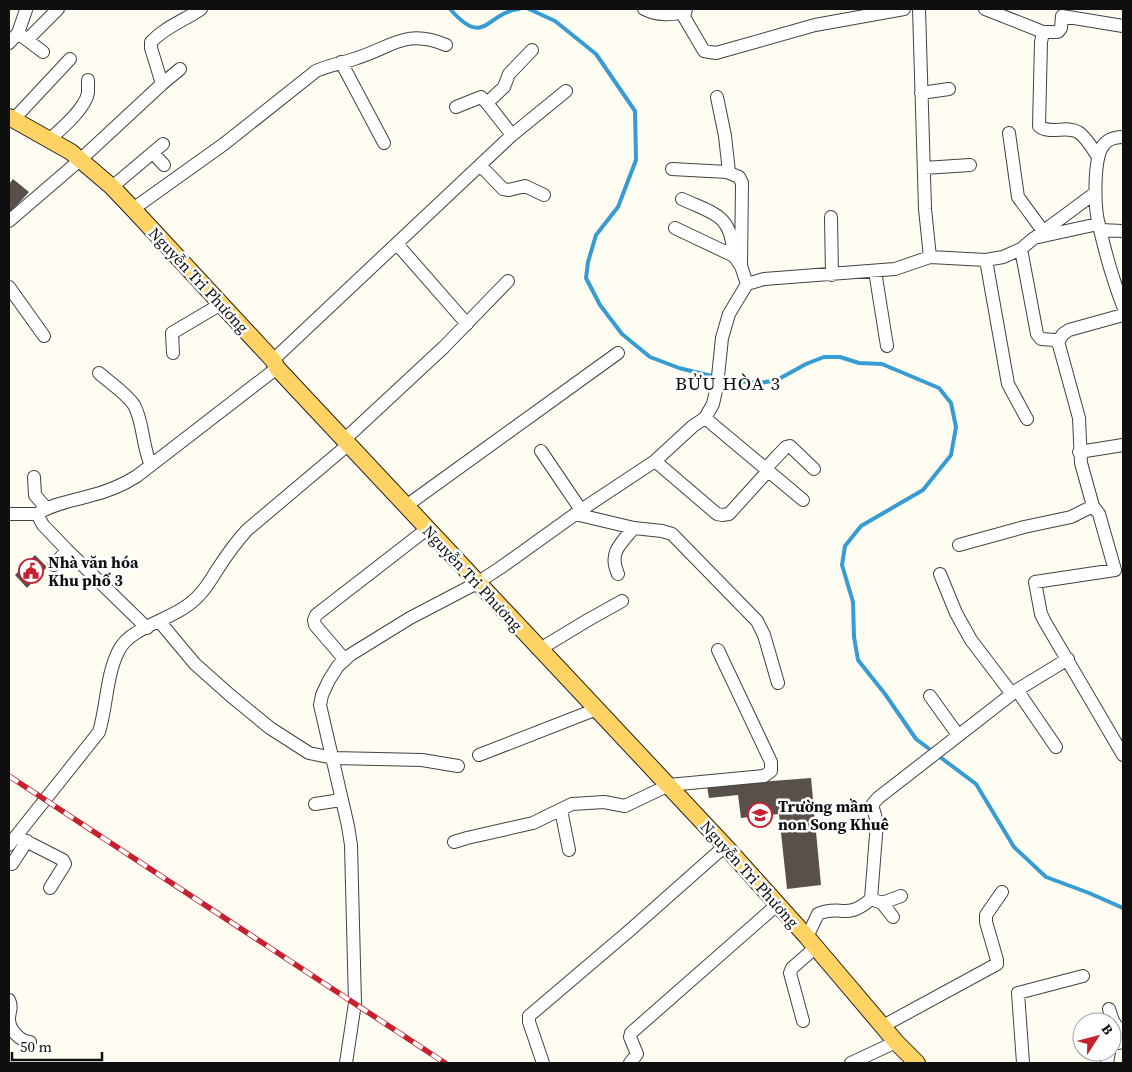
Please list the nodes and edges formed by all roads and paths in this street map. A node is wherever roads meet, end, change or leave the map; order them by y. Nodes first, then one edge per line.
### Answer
1 (58, 9) edge
2 (201, 9) edge
3 (644, 9) edge
4 (904, 9) edge
5 (919, 9) edge
6 (985, 9) edge
7 (26, 10) edge
8 (685, 10) edge
9 (1063, 12) edge
10 (1123, 26) edge
11 (1043, 32) junction
12 (23, 36) junction
13 (9, 43) edge
14 (446, 45) dead end
15 (532, 50) dead end
16 (43, 52) dead end
17 (70, 59) dead end
18 (341, 62) junction
19 (180, 69) dead end
20 (88, 80) dead end
21 (162, 84) junction
22 (949, 89) dead end
23 (566, 91) dead end
24 (921, 93) junction
25 (717, 97) dead end
26 (487, 104) junction
27 (456, 107) dead end
28 (11, 119) edge
29 (1009, 133) dead end
30 (512, 135) junction
31 (1123, 137) edge
32 (50, 140) junction
33 (384, 143) dead end
34 (1098, 156) junction
35 (80, 160) junction
36 (164, 165) dead end
37 (480, 165) junction
38 (970, 165) dead end
39 (924, 168) junction
40 (672, 169) dead end
41 (730, 172) junction
42 (112, 187) junction
43 (1095, 193) junction
44 (544, 195) dead end
45 (682, 199) dead end
46 (133, 209) junction
47 (831, 217) dead end
48 (9, 221) edge
49 (1099, 227) junction
50 (675, 228) dead end
51 (1123, 231) edge
52 (1038, 235) junction
53 (396, 244) junction
54 (1021, 248) junction
55 (930, 257) junction
56 (986, 260) junction
57 (738, 261) junction
58 (876, 271) junction
59 (832, 275) junction
60 (508, 281) dead end
61 (747, 284) junction
62 (9, 287) edge
63 (221, 304) junction
64 (1123, 306) edge
65 (1123, 315) edge
66 (467, 324) junction
67 (44, 336) dead end
68 (1058, 342) junction
69 (887, 346) dead end
70 (173, 353) dead end
71 (618, 353) dead end
72 (275, 364) junction
73 (99, 373) dead end
74 (705, 418) junction
75 (1026, 419) dead end
76 (347, 442) junction
77 (1123, 445) edge
78 (541, 451) dead end
79 (1079, 452) junction
80 (655, 461) junction
81 (151, 465) junction
82 (814, 469) dead end
83 (766, 470) junction
84 (34, 477) dead end
85 (803, 500) dead end
86 (406, 506) junction
87 (1093, 506) junction
88 (41, 511) junction
89 (578, 512) junction
90 (9, 514) edge
91 (634, 528) junction
92 (427, 529) junction
93 (959, 545) dead end
94 (67, 550) junction
95 (54, 565) dead end
96 (618, 574) dead end
97 (940, 574) dead end
98 (477, 583) junction
99 (622, 601) dead end
100 (160, 621) junction
101 (147, 628) junction
102 (540, 649) junction
103 (718, 650) dead end
104 (1068, 659) junction
105 (344, 660) junction
106 (778, 683) dead end
107 (1014, 692) junction
108 (930, 696) dead end
109 (597, 709) junction
110 (958, 735) junction
111 (1056, 747) dead end
112 (479, 755) dead end
113 (1123, 755) edge
114 (332, 758) junction
115 (458, 766) dead end
116 (669, 785) junction
117 (341, 800) junction
118 (316, 804) dead end
119 (561, 810) junction
120 (15, 840) edge
121 (454, 842) dead end
122 (725, 846) junction
123 (569, 850) dead end
124 (12, 864) dead end
125 (50, 888) dead end
126 (1002, 892) dead end
127 (901, 896) dead end
128 (876, 901) junction
129 (778, 904) junction
130 (894, 917) dead end
131 (811, 942) junction
132 (1083, 976) dead end
133 (9, 1000) edge
134 (1109, 1009) dead end
135 (804, 1021) dead end
136 (883, 1026) junction
137 (1123, 1036) edge
138 (30, 1042) dead end
139 (896, 1042) junction
140 (346, 1063) edge
141 (543, 1063) edge
142 (630, 1063) edge
143 (851, 1063) edge
144 (917, 1063) edge
145 (1023, 1063) edge

1 - 12 street
2 - 21 street
3 - 8 street
4 - 8 street
5 - 24 street
6 - 11 street
7 - 12 street
9 - 10 street
9 - 11 street
11 - 34 street
12 - 13 street
12 - 16 street
14 - 18 street
15 - 26 street
17 - 28 street
18 - 33 street
18 - 46 street
19 - 21 street
20 - 32 street
21 - 35 street
22 - 24 street
23 - 30 street
24 - 39 street
25 - 41 street
26 - 27 street
26 - 30 street
28 - 32 main road, Nguyễn Tri Phương
29 - 52 street
30 - 37 street
31 - 34 street
32 - 35 main road, Nguyễn Tri Phương
34 - 43 street
35 - 42 main road, Nguyễn Tri Phương
35 - 48 street
36 - 42 street
37 - 44 street
37 - 53 street
38 - 39 street
39 - 55 street
40 - 41 street
41 - 57 street
42 - 46 main road, Nguyễn Tri Phương
43 - 49 street
43 - 52 street
45 - 57 street
46 - 63 main road, Nguyễn Tri Phương
47 - 59 street
49 - 51 street
49 - 52 street
49 - 64 street
50 - 57 street
52 - 54 street
53 - 66 street
53 - 72 street
54 - 56 street
54 - 68 street
55 - 56 street
55 - 58 street
56 - 75 street
57 - 61 street
58 - 59 street
58 - 69 street
59 - 61 street
60 - 66 street
61 - 74 street
62 - 67 street
63 - 70 street
63 - 72 main road, Nguyễn Tri Phương
65 - 68 street
66 - 76 street
68 - 79 street
71 - 86 street
72 - 76 main road, Nguyễn Tri Phương
72 - 81 street
73 - 81 street
74 - 80 street
74 - 83 street
76 - 86 main road, Nguyễn Tri Phương
76 - 100 street
77 - 79 street
78 - 89 street
79 - 87 street
80 - 83 street
80 - 89 street
81 - 88 street
82 - 83 street
83 - 85 street
84 - 88 street
86 - 92 main road, Nguyễn Tri Phương
87 - 93 street
87 - 104 street
88 - 90 street
88 - 94 street
89 - 91 street
89 - 98 street
91 - 96 street
91 - 106 street
92 - 98 main road, Nguyễn Tri Phương
92 - 105 street
94 - 95 street
94 - 101 street
97 - 107 street
98 - 102 main road, Nguyễn Tri Phương
98 - 105 street
99 - 102 street
100 - 101 street
100 - 114 street
101 - 120 street
102 - 109 main road, Nguyễn Tri Phương
103 - 116 street
104 - 107 street
104 - 113 street
105 - 114 street
107 - 110 street
107 - 111 street
108 - 110 street
109 - 112 street
109 - 116 main road, Nguyễn Tri Phương
110 - 128 street
114 - 115 street
114 - 117 street
116 - 119 street
116 - 122 main road, Nguyễn Tri Phương
117 - 118 street
117 - 140 street
119 - 121 street
119 - 123 street
120 - 124 street
120 - 125 street
122 - 129 main road, Nguyễn Tri Phương
122 - 141 street
126 - 136 street
127 - 128 street
128 - 130 street
128 - 131 street
129 - 131 main road, Nguyễn Tri Phương
129 - 142 street
131 - 135 street
131 - 136 main road, Nguyễn Tri Phương
132 - 145 street
133 - 138 street
134 - 137 street
136 - 139 main road, Nguyễn Tri Phương
139 - 143 street
139 - 144 main road, Nguyễn Tri Phương

